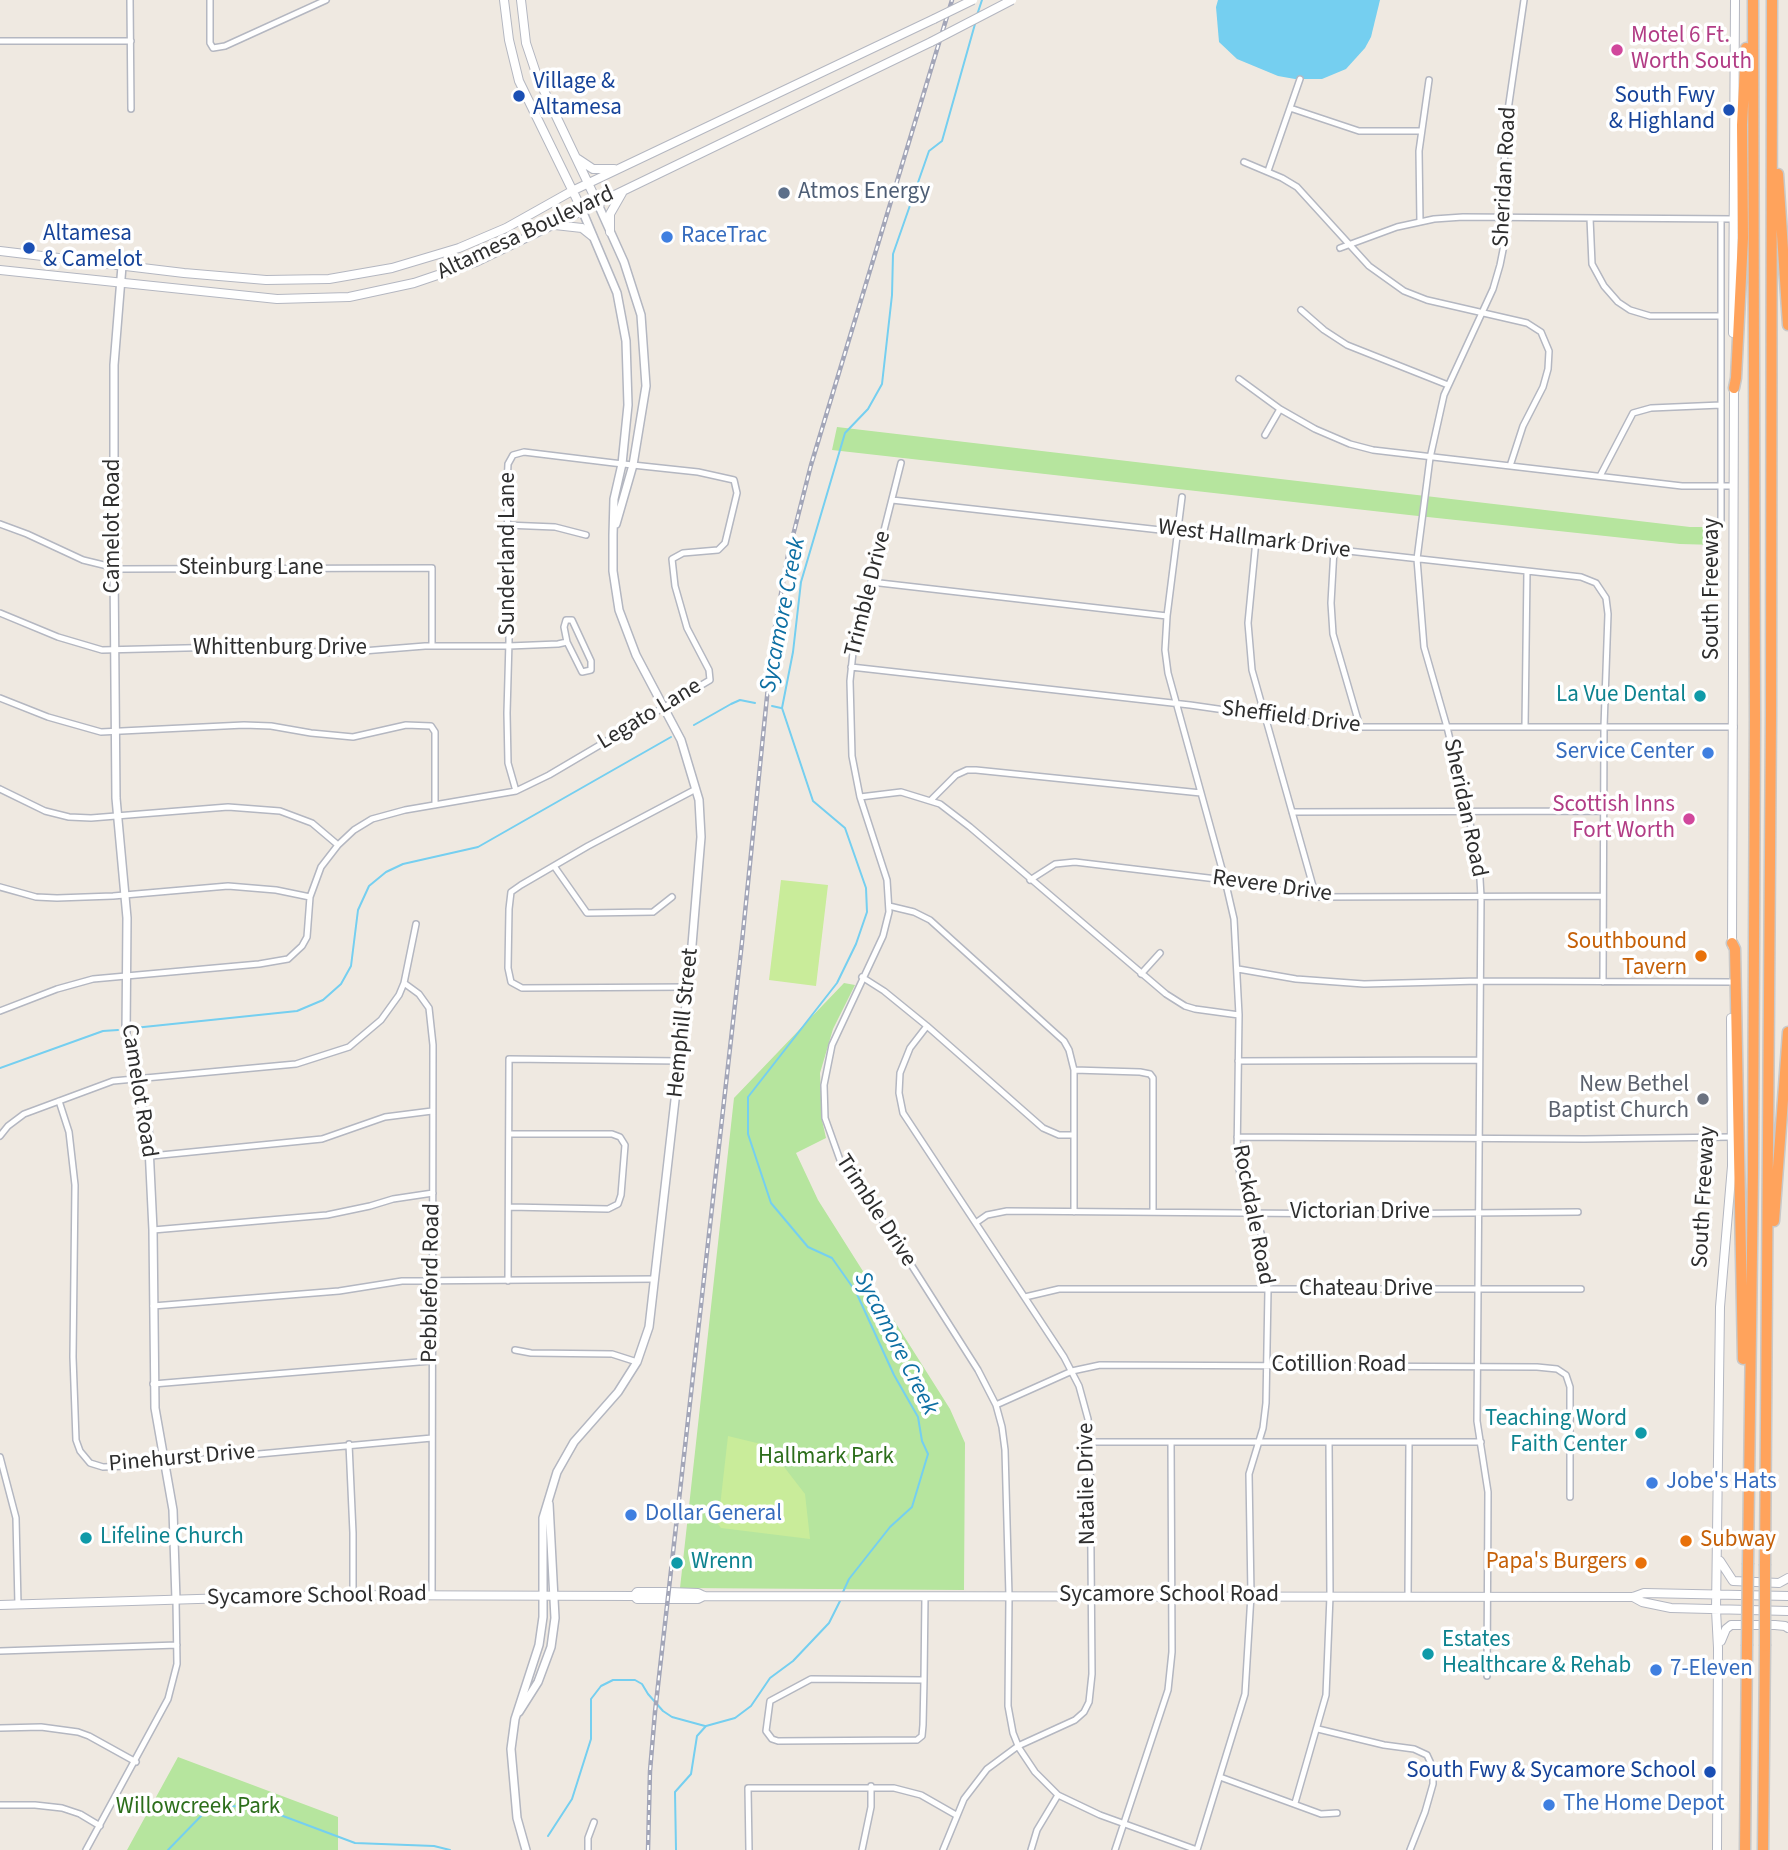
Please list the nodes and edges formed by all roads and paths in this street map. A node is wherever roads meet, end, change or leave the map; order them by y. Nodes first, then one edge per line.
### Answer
1 (130, 0) edge
2 (210, 0) edge
3 (326, 0) edge
4 (504, 0) edge
5 (521, 0) edge
6 (973, 0) edge
7 (1012, 0) edge
8 (1524, 0) edge
9 (1735, 0) edge
10 (1747, 0) edge
11 (1753, 0) edge
12 (1772, 0) edge
13 (523, 24) junction
14 (507, 28) junction
15 (0, 41) edge
16 (131, 41) junction
17 (1771, 59) junction
18 (1300, 79) dead end
19 (1429, 80) dead end
20 (1290, 108) junction
21 (131, 109) dead end
22 (711, 126) junction
23 (1420, 131) junction
24 (721, 142) junction
25 (575, 156) junction
26 (1244, 162) dead end
27 (620, 168) junction
28 (1268, 172) junction
29 (588, 183) junction
30 (625, 189) junction
31 (572, 191) junction
32 (597, 202) junction
33 (582, 210) junction
34 (1503, 218) junction
35 (1590, 218) junction
36 (1721, 219) junction
37 (1733, 219) junction
38 (1420, 222) junction
39 (552, 225) junction
40 (610, 232) junction
41 (593, 236) junction
42 (1349, 244) junction
43 (1340, 248) dead end
44 (0, 251) edge
45 (122, 266) junction
46 (0, 270) edge
47 (120, 282) junction
48 (1301, 310) dead end
49 (1482, 312) junction
50 (1721, 316) junction
51 (1788, 325) edge
52 (643, 338) junction
53 (626, 341) junction
54 (1239, 379) dead end
55 (1448, 385) junction
56 (1734, 388) junction
57 (1721, 405) junction
58 (1280, 409) junction
59 (1265, 435) dead end
60 (1430, 458) junction
61 (901, 463) dead end
62 (622, 464) junction
63 (633, 465) junction
64 (1510, 466) junction
65 (1600, 477) junction
66 (734, 480) joint
67 (1721, 486) junction
68 (1734, 486) junction
69 (1182, 497) dead end
70 (892, 500) junction
71 (0, 524) edge
72 (506, 525) junction
73 (1721, 527) dead end
74 (1178, 531) junction
75 (586, 535) dead end
76 (613, 535) junction
77 (1256, 540) junction
78 (1334, 549) junction
79 (1417, 559) junction
80 (114, 568) junction
81 (1527, 571) junction
82 (871, 582) junction
83 (0, 613) edge
84 (1167, 616) junction
85 (567, 642) junction
86 (432, 646) junction
87 (509, 646) junction
88 (115, 651) junction
89 (851, 667) junction
90 (0, 698) edge
91 (1176, 704) junction
92 (664, 709) junction
93 (1265, 717) junction
94 (1360, 727) junction
95 (1447, 727) junction
96 (1525, 727) junction
97 (1604, 727) junction
98 (1734, 727) junction
99 (115, 732) junction
100 (0, 789) edge
101 (696, 789) junction
102 (516, 791) junction
103 (1200, 793) junction
104 (860, 797) junction
105 (931, 800) junction
106 (435, 805) junction
107 (1603, 811) junction
108 (1292, 812) junction
109 (1469, 812) junction
110 (118, 816) junction
111 (338, 845) junction
112 (554, 866) junction
113 (1030, 880) junction
114 (1226, 880) junction
115 (0, 887) edge
116 (125, 895) junction
117 (1603, 896) junction
118 (310, 897) junction
119 (672, 897) dead end
120 (1316, 897) junction
121 (1481, 897) junction
122 (889, 906) junction
123 (416, 924) dead end
124 (1732, 943) junction
125 (1160, 953) dead end
126 (1238, 968) junction
127 (1142, 974) junction
128 (125, 975) junction
129 (863, 977) junction
130 (1479, 981) junction
131 (404, 982) junction
132 (1603, 982) junction
133 (1731, 982) junction
134 (688, 987) junction
135 (0, 1011) edge
136 (1239, 1015) junction
137 (928, 1026) junction
138 (1788, 1032) edge
139 (1479, 1060) junction
140 (680, 1061) junction
141 (1238, 1061) junction
142 (1074, 1070) junction
143 (133, 1078) junction
144 (59, 1101) junction
145 (432, 1111) junction
146 (509, 1134) junction
147 (1074, 1135) junction
148 (0, 1136) edge
149 (1237, 1137) junction
150 (1479, 1137) junction
151 (1731, 1137) junction
152 (151, 1156) junction
153 (433, 1193) junction
154 (509, 1207) junction
155 (1074, 1212) junction
156 (1153, 1212) junction
157 (1578, 1212) dead end
158 (1254, 1213) junction
159 (1478, 1213) junction
160 (976, 1222) junction
161 (153, 1230) junction
162 (1768, 1258) junction
163 (655, 1279) junction
164 (432, 1280) junction
165 (508, 1281) junction
166 (1581, 1289) dead end
167 (1268, 1290) junction
168 (1478, 1290) junction
169 (1026, 1297) junction
170 (153, 1306) junction
171 (515, 1350) dead end
172 (431, 1361) junction
173 (637, 1362) junction
174 (1267, 1366) junction
175 (1477, 1366) junction
176 (1072, 1371) junction
177 (153, 1384) junction
178 (996, 1405) junction
179 (432, 1438) junction
180 (1090, 1442) junction
181 (1171, 1442) junction
182 (1259, 1442) junction
183 (1329, 1442) junction
184 (1409, 1442) junction
185 (1480, 1442) junction
186 (349, 1444) junction
187 (1749, 1444) junction
188 (0, 1457) edge
189 (163, 1462) junction
190 (549, 1497) junction
191 (1570, 1497) dead end
192 (1718, 1551) junction
193 (1788, 1578) edge
194 (353, 1595) junction
195 (1171, 1595) junction
196 (1251, 1595) junction
197 (1716, 1595) junction
198 (432, 1596) junction
199 (543, 1596) junction
200 (555, 1596) junction
201 (925, 1596) junction
202 (1009, 1596) junction
203 (1090, 1596) junction
204 (1330, 1596) junction
205 (1408, 1596) junction
206 (1486, 1596) junction
207 (1788, 1596) edge
208 (1633, 1597) junction
209 (176, 1600) junction
210 (0, 1605) edge
211 (18, 1605) junction
212 (1716, 1610) junction
213 (1788, 1611) edge
214 (1788, 1629) edge
215 (177, 1645) junction
216 (1718, 1648) junction
217 (0, 1651) edge
218 (1487, 1676) dead end
219 (924, 1680) junction
220 (515, 1719) junction
221 (0, 1728) edge
222 (1318, 1729) junction
223 (1018, 1746) junction
224 (136, 1762) junction
225 (1220, 1777) junction
226 (870, 1786) junction
227 (1058, 1795) junction
228 (1294, 1803) junction
229 (0, 1805) edge
230 (1337, 1813) dead end
231 (956, 1815) junction
232 (594, 1822) dead end
233 (1124, 1824) junction
234 (100, 1826) junction
235 (86, 1850) edge
236 (526, 1850) edge
237 (588, 1850) edge
238 (749, 1850) edge
239 (862, 1850) edge
240 (943, 1850) edge
241 (1031, 1850) edge
242 (1115, 1850) edge
243 (1197, 1850) edge
244 (1410, 1850) edge
245 (1717, 1850) edge
246 (1742, 1850) edge
247 (1763, 1850) edge

1 - 16 street
2 - 3 street
4 - 14 main road
5 - 13 main road
6 - 22 main road, Altamesa Boulevard, bridge
7 - 24 main road, Altamesa Boulevard, bridge
8 - 34 street, Sheridan Road
9 - 37 main road, South Freeway
10 - 56 highway
11 - 187 highway, South Freeway
12 - 17 highway
13 - 14 main road
13 - 25 main road
14 - 31 main road
15 - 16 street
16 - 21 street
17 - 51 highway
17 - 162 highway
18 - 20 street
19 - 23 street
20 - 23 street
20 - 28 street
22 - 24 main road
22 - 27 main road, Altamesa Boulevard
23 - 38 street
24 - 30 main road, Altamesa Boulevard
25 - 27 main road
25 - 29 main road
26 - 28 street
27 - 29 main road, Altamesa Boulevard
28 - 42 street
29 - 31 main road, Altamesa Boulevard
29 - 32 main road
30 - 32 main road, Altamesa Boulevard
30 - 40 main road
31 - 33 main road
31 - 45 main road, Altamesa Boulevard
32 - 33 main road, Altamesa Boulevard
32 - 40 street, Hemphill Street
33 - 39 main road, Altamesa Boulevard
33 - 41 street, Hemphill Street
34 - 35 street
34 - 38 street
34 - 49 street, Sheridan Road
35 - 36 street
35 - 50 street
36 - 37 street
36 - 50 street
37 - 56 main road, South Freeway
38 - 42 street
39 - 41 main road
39 - 47 main road, Altamesa Boulevard
40 - 52 street, Hemphill Street
41 - 53 street, Hemphill Street
42 - 43 street
42 - 49 street
44 - 45 main road, Altamesa Boulevard
45 - 47 street, Camelot Road
46 - 47 main road, Altamesa Boulevard
47 - 80 street, Camelot Road
48 - 55 street
49 - 55 street, Sheridan Road
49 - 64 street
50 - 57 street
52 - 53 street
52 - 63 street, Hemphill Street
53 - 62 street, Hemphill Street
54 - 58 street
55 - 60 street, Sheridan Road
56 - 68 main road, South Freeway
57 - 65 street
57 - 67 street
58 - 59 street
58 - 60 street
60 - 64 street
60 - 79 street, Sheridan Road
61 - 70 street, Trimble Drive
62 - 63 street, Sunderland Lane
62 - 72 street, Sunderland Lane
62 - 76 street, Hemphill Street
63 - 66 street, Sunderland Lane
63 - 76 street, Hemphill Street
64 - 65 street
65 - 67 street
66 - 92 street, Legato Lane
67 - 68 street
67 - 73 street
68 - 98 main road, South Freeway
69 - 74 street, Rockdale Road
70 - 74 street, West Hallmark Drive
70 - 82 street, Trimble Drive
71 - 80 street, Steinburg Lane
72 - 75 street
72 - 87 street, Sunderland Lane
74 - 77 street, West Hallmark Drive
74 - 84 street, Rockdale Road
76 - 92 street, Hemphill Street
77 - 78 street, West Hallmark Drive
77 - 93 street
78 - 79 street, West Hallmark Drive
78 - 94 street
79 - 81 street, West Hallmark Drive
79 - 95 street, Sheridan Road
80 - 86 street, Steinburg Lane
80 - 88 street, Camelot Road
81 - 96 street
81 - 97 street, West Hallmark Drive
82 - 84 street
82 - 89 street, Trimble Drive
83 - 88 street, Whittenburg Drive
84 - 91 street, Rockdale Road
85 - 85 street
85 - 87 street, Whittenburg Drive
86 - 87 street, Whittenburg Drive
86 - 88 street, Whittenburg Drive
87 - 102 street, Sunderland Lane
88 - 99 street, Camelot Road
89 - 91 street, Sheffield Drive
89 - 104 street, Trimble Drive
90 - 99 street
91 - 93 street, Sheffield Drive
91 - 103 street, Rockdale Road
92 - 101 street, Hemphill Street
92 - 102 street, Legato Lane
93 - 94 street, Sheffield Drive
93 - 108 street
94 - 95 street, Sheffield Drive
95 - 96 street, Sheffield Drive
95 - 109 street, Sheridan Road
96 - 97 street, Sheffield Drive
97 - 98 street, Sheffield Drive
97 - 107 street
98 - 124 main road, South Freeway
99 - 106 street
99 - 110 street, Camelot Road
100 - 110 street
101 - 112 street
101 - 134 street, Hemphill Street
102 - 106 street, Legato Lane
103 - 105 street
103 - 114 street, Rockdale Road
104 - 105 street
104 - 122 street, Trimble Drive
105 - 113 street
106 - 111 street, Legato Lane
107 - 109 street
107 - 117 street
108 - 109 street
108 - 120 street
109 - 121 street, Sheridan Road
110 - 111 street
110 - 116 street, Camelot Road
111 - 118 street, Legato Lane
112 - 119 street
112 - 134 street
113 - 114 street, Revere Drive
113 - 127 street
114 - 120 street, Revere Drive
114 - 126 street, Rockdale Road
115 - 116 street
116 - 118 street
116 - 128 street, Camelot Road
117 - 121 street, Revere Drive
117 - 132 street
118 - 128 street, Legato Lane
120 - 121 street, Revere Drive
121 - 130 street, Sheridan Road
122 - 129 street, Trimble Drive
122 - 142 street
123 - 131 street
124 - 133 main road, South Freeway
124 - 187 highway
125 - 127 street
126 - 130 street
126 - 136 street, Rockdale Road
127 - 136 street
128 - 135 street
128 - 143 street, Camelot Road
129 - 137 street
129 - 178 street, Trimble Drive
130 - 132 street
130 - 139 street, Sheridan Road
131 - 143 street
131 - 145 street, Pebbleford Road
132 - 133 street
133 - 151 main road, South Freeway
134 - 140 street, Hemphill Street
136 - 141 street, Rockdale Road
137 - 147 street
137 - 160 street, Natalie Drive
138 - 162 highway
139 - 141 street
139 - 150 street, Sheridan Road
140 - 146 street
140 - 163 street, Hemphill Street
141 - 149 street, Rockdale Road
142 - 147 street
142 - 156 street
143 - 144 street
143 - 152 street, Camelot Road
144 - 148 street
144 - 189 street, Pinehurst Drive
145 - 152 street
145 - 153 street, Pebbleford Road
146 - 154 street
146 - 154 street
147 - 155 street
149 - 150 street
149 - 158 street, Rockdale Road
150 - 151 street
150 - 159 street, Sheridan Road
151 - 192 main road, South Freeway
152 - 161 street, Camelot Road
153 - 161 street
153 - 164 street, Pebbleford Road
154 - 165 street
155 - 156 street, Victorian Drive
155 - 160 street, Victorian Drive
156 - 158 street, Victorian Drive
157 - 159 street, Victorian Drive
158 - 159 street, Victorian Drive
158 - 167 street, Rockdale Road
159 - 168 street, Sheridan Road
160 - 169 street, Natalie Drive
161 - 170 street, Camelot Road
162 - 247 highway, bridge
163 - 165 street
163 - 173 street, Hemphill Street
164 - 165 street
164 - 170 street
164 - 172 street, Pebbleford Road
166 - 168 street, Chateau Drive
167 - 168 street, Chateau Drive
167 - 169 street, Chateau Drive
167 - 174 street, Rockdale Road
168 - 175 street, Sheridan Road
169 - 176 street, Natalie Drive
170 - 177 street, Camelot Road
171 - 173 street
172 - 177 street
172 - 179 street, Pebbleford Road
173 - 190 street, Hemphill Street
174 - 175 street, Cotillion Road
174 - 176 street, Cotillion Road
174 - 182 street, Rockdale Road
175 - 185 street, Sheridan Road
175 - 191 street, Cotillion Road
176 - 178 street, Cotillion Road
176 - 180 street, Natalie Drive
177 - 189 street, Camelot Road
178 - 202 street, Trimble Drive
179 - 186 street, Pinehurst Drive
179 - 198 street, Pebbleford Road
180 - 181 street
180 - 203 street, Natalie Drive
181 - 182 street
181 - 195 street
182 - 183 street
182 - 196 street, Rockdale Road
183 - 184 street
183 - 204 street
184 - 185 street
184 - 205 street
185 - 206 street, Sheridan Road
186 - 189 street, Pinehurst Drive
186 - 194 street
187 - 246 highway, South Freeway, bridge
188 - 211 street
189 - 209 street, Camelot Road
190 - 199 street, Hemphill Street
190 - 200 street, Hemphill Street
192 - 193 main road
192 - 197 main road, South Freeway
194 - 198 main road, Sycamore School Road
194 - 209 main road, Sycamore School Road
195 - 196 main road, Sycamore School Road
195 - 203 main road, Sycamore School Road
195 - 233 street
196 - 204 main road, Sycamore School Road
196 - 225 street, Rockdale Road
197 - 207 main road, Sycamore School Road
197 - 208 main road, Sycamore School Road
197 - 212 main road, South Freeway
198 - 199 main road, Sycamore School Road
199 - 200 main road, Sycamore School Road
199 - 220 street, Hemphill Street
200 - 201 main road, Sycamore School Road
200 - 220 street, Hemphill Street
201 - 202 main road, Sycamore School Road
201 - 219 street
202 - 203 main road, Sycamore School Road
202 - 223 street, Trimble Drive
203 - 223 street, Natalie Drive
204 - 205 main road, Sycamore School Road
204 - 222 street
205 - 206 main road, Sycamore School Road
206 - 208 main road, Sycamore School Road
206 - 218 street, Sheridan Road
208 - 212 main road, Sycamore School Road
209 - 211 main road, Sycamore School Road
209 - 215 street, Camelot Road
210 - 211 main road, Sycamore School Road
212 - 213 main road, Sycamore School Road
212 - 216 main road, South Freeway
214 - 216 main road
215 - 217 street
215 - 224 street, Camelot Road
216 - 245 main road, South Freeway
219 - 219 street
220 - 236 street, Hemphill Street
221 - 224 street
222 - 228 street
222 - 244 street
223 - 227 street, Trimble Drive
223 - 231 street, Natalie Drive
224 - 234 street, Camelot Road
225 - 228 street
225 - 243 street, Rockdale Road
226 - 231 street
226 - 238 street
226 - 239 street
227 - 233 street, Trimble Drive
227 - 241 street
228 - 230 street
229 - 234 street
231 - 240 street, Natalie Drive
232 - 237 street
233 - 242 street
233 - 243 street, Trimble Drive
234 - 235 street, Camelot Road

